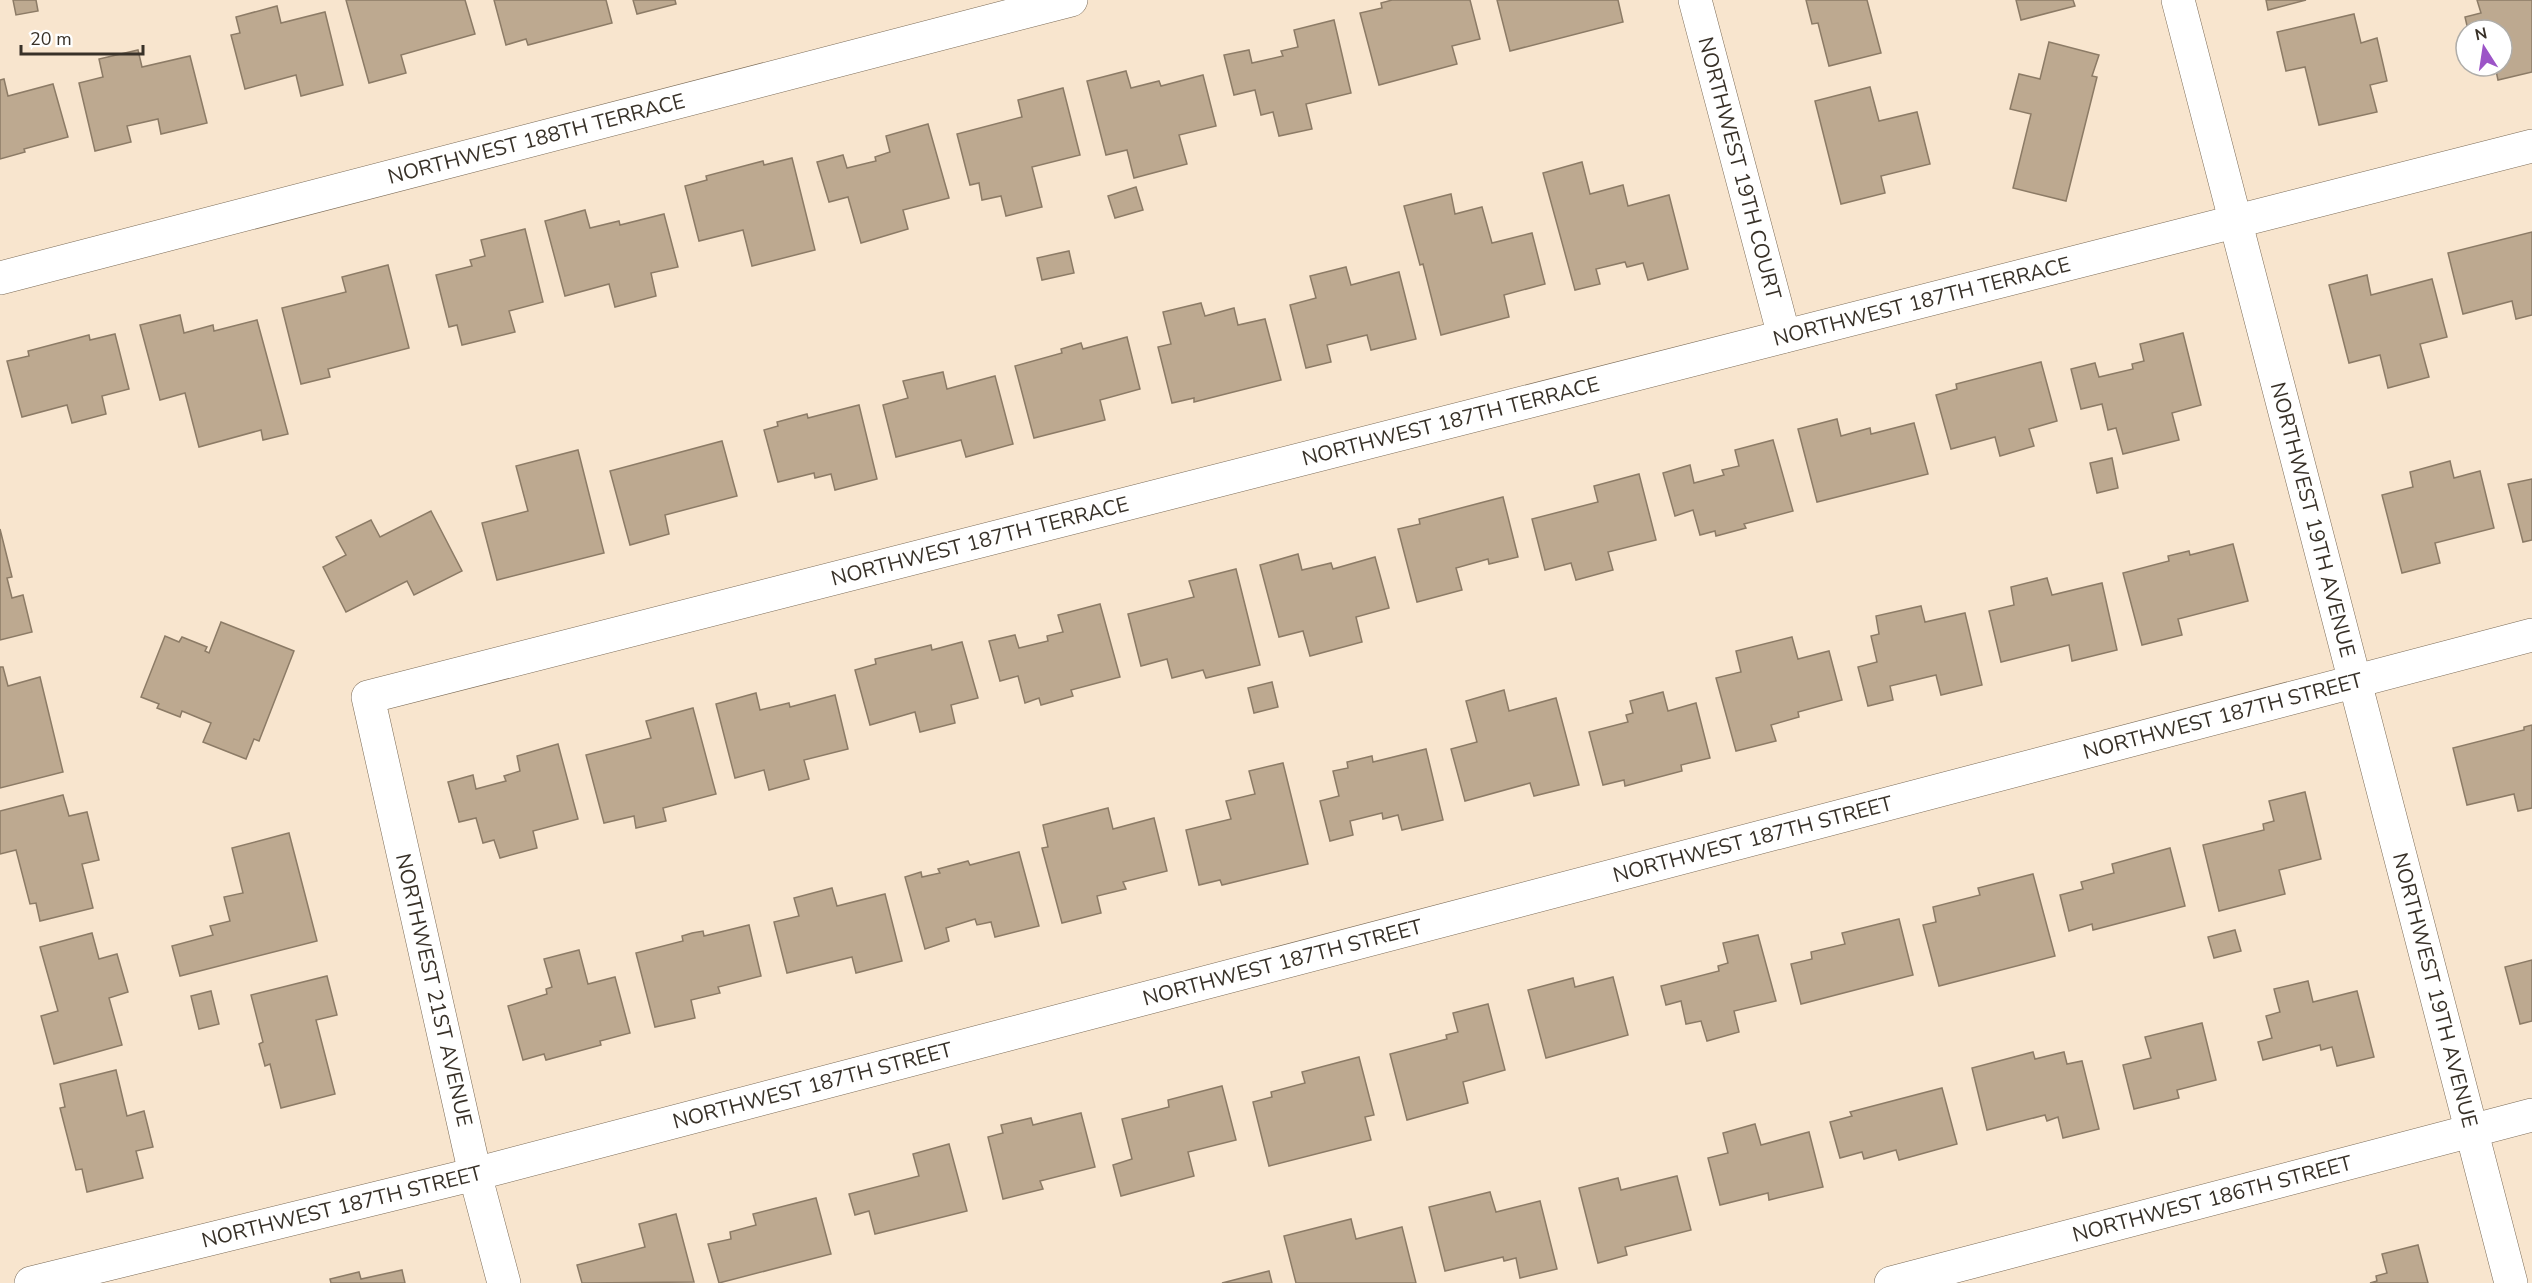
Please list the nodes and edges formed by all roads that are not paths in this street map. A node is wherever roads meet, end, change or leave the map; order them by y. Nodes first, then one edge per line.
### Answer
1 (1071, 0) edge
2 (1695, 0) edge
3 (2178, 0) edge
4 (2532, 146) edge
5 (2235, 220) junction
6 (0, 278) edge
7 (1784, 336) junction
8 (2532, 635) edge
9 (2354, 680) junction
10 (368, 697) joint
11 (2532, 1115) edge
12 (2471, 1130) junction
13 (475, 1174) junction
14 (31, 1283) edge
15 (504, 1283) edge
16 (1891, 1283) edge
17 (2511, 1283) edge

1 - 6 street, NORTHWEST 188TH TERRACE
2 - 7 street, NORTHWEST 19TH COURT
3 - 5 street, NORTHWEST 19TH AVENUE
4 - 5 street, NORTHWEST 187TH TERRACE
5 - 7 street, NORTHWEST 187TH TERRACE
5 - 9 street, NORTHWEST 19TH AVENUE
7 - 10 street, NORTHWEST 187TH TERRACE
8 - 9 street, NORTHWEST 187TH STREET
9 - 12 street, NORTHWEST 19TH AVENUE
9 - 13 street, NORTHWEST 187TH STREET
10 - 13 street, NORTHWEST 21ST AVENUE
11 - 12 street, NORTHWEST 186TH STREET
12 - 16 street, NORTHWEST 186TH STREET
12 - 17 street, NORTHWEST 19TH AVENUE
13 - 14 street, NORTHWEST 187TH STREET
13 - 15 street, NORTHWEST 21ST AVENUE

